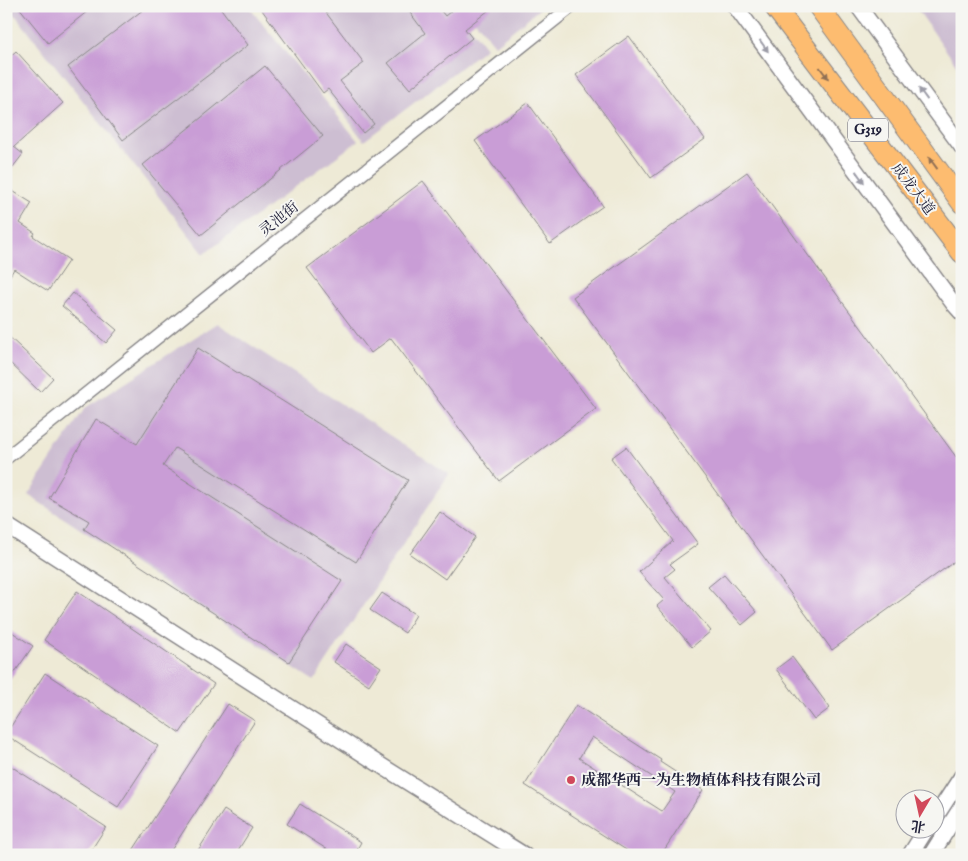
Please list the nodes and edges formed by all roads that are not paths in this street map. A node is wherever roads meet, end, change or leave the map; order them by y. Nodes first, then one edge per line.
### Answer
1 (572, 6) edge
2 (736, 6) edge
3 (774, 6) edge
4 (818, 6) edge
5 (858, 6) edge
6 (962, 147) edge
7 (962, 203) edge
8 (962, 253) edge
9 (962, 313) edge
10 (6, 458) edge
11 (6, 525) edge
12 (962, 776) edge
13 (946, 801) edge
14 (962, 806) edge
15 (921, 838) edge
16 (524, 855) edge
17 (910, 855) edge
18 (931, 855) edge

1 - 10 street, 灵池街
2 -> 9 street
3 -> 8 highway, 成龙大道 / G319
7 -> 4 highway, 成龙大道 / G319
6 -> 5 street
11 - 16 street
12 - 13 street
14 - 18 street
15 - 17 street

